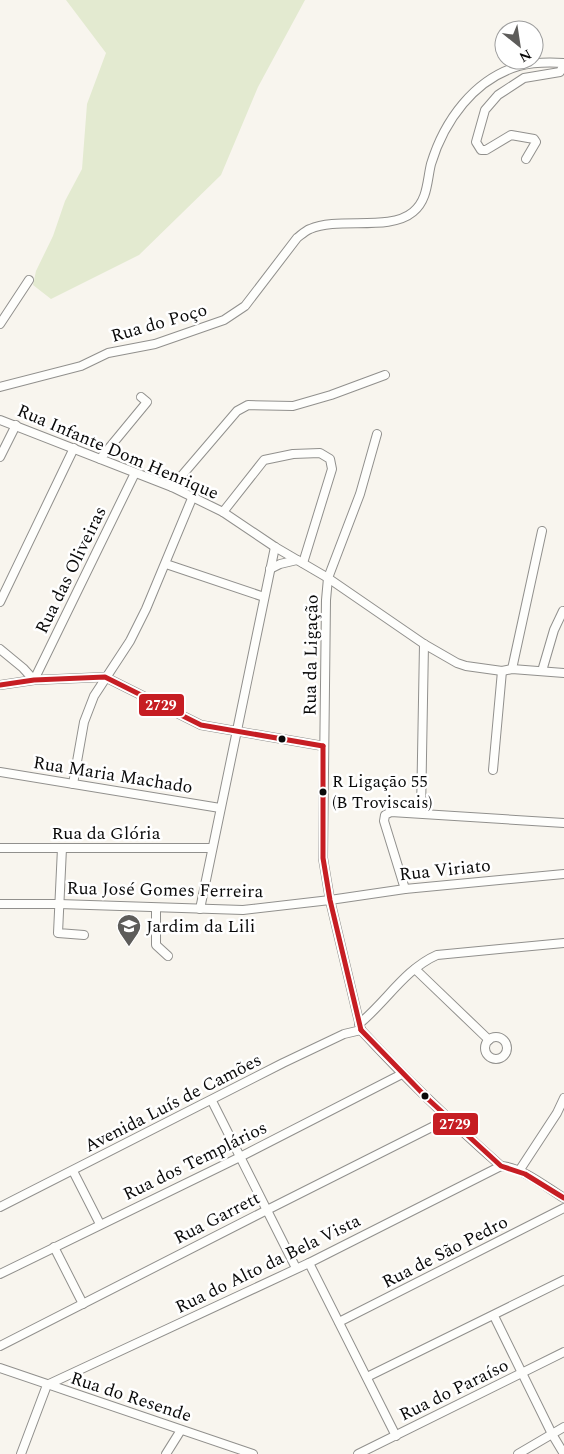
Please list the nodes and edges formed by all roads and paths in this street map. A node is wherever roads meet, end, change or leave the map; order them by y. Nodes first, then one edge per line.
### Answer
1 (564, 64) edge
2 (526, 159) dead end
3 (29, 280) dead end
4 (0, 324) edge
5 (385, 375) dead end
6 (0, 387) edge
7 (141, 397) dead end
8 (0, 420) edge
9 (16, 425) junction
10 (377, 434) dead end
11 (74, 448) junction
12 (0, 457) edge
13 (100, 458) junction
14 (135, 473) junction
15 (172, 487) junction
16 (193, 496) junction
17 (223, 512) junction
18 (542, 531) dead end
19 (274, 547) junction
20 (300, 562) junction
21 (166, 564) junction
22 (270, 569) junction
23 (328, 578) junction
24 (264, 597) junction
25 (0, 602) edge
26 (563, 611) edge
27 (424, 644) junction
28 (0, 649) edge
29 (512, 669) junction
30 (502, 671) junction
31 (542, 671) junction
32 (564, 673) edge
33 (105, 677) junction
34 (34, 680) junction
35 (0, 685) edge
36 (236, 731) junction
37 (324, 746) junction
38 (492, 770) dead end
39 (0, 772) edge
40 (73, 784) junction
41 (220, 808) junction
42 (421, 813) junction
43 (564, 823) edge
44 (0, 848) edge
45 (62, 848) junction
46 (212, 848) junction
47 (564, 874) edge
48 (405, 888) junction
49 (330, 900) junction
50 (0, 904) edge
51 (59, 904) junction
52 (156, 908) junction
53 (200, 909) junction
54 (84, 935) dead end
55 (564, 943) edge
56 (168, 956) dead end
57 (414, 969) junction
58 (360, 1027) junction
59 (489, 1040) dead end
60 (402, 1074) junction
61 (564, 1098) edge
62 (212, 1101) junction
63 (560, 1115) edge
64 (448, 1119) junction
65 (240, 1157) junction
66 (501, 1166) junction
67 (72, 1171) junction
68 (519, 1171) junction
69 (564, 1198) edge
70 (0, 1208) edge
71 (564, 1208) edge
72 (267, 1210) junction
73 (100, 1224) junction
74 (54, 1247) junction
75 (309, 1262) junction
76 (296, 1268) junction
77 (0, 1274) edge
78 (564, 1280) edge
79 (83, 1304) junction
80 (494, 1316) junction
81 (339, 1322) junction
82 (0, 1346) edge
83 (564, 1352) edge
84 (0, 1368) edge
85 (522, 1373) junction
86 (367, 1377) junction
87 (47, 1385) junction
88 (564, 1427) edge
89 (181, 1430) junction
90 (552, 1434) junction
91 (396, 1436) junction
92 (243, 1452) edge
93 (21, 1454) edge
94 (166, 1454) edge
95 (253, 1454) edge
96 (358, 1454) edge
97 (518, 1454) edge
98 (564, 1454) edge

1 - 2 street
1 - 6 street, Rua do Poço
3 - 4 street
5 - 15 street
7 - 13 street
8 - 9 street, Rua Infante Dom Henrique
9 - 11 street, Rua Infante Dom Henrique
9 - 12 street
10 - 23 street, Rua da Ligação
11 - 13 street, Rua Infante Dom Henrique
11 - 25 street
13 - 14 street, Rua Infante Dom Henrique
14 - 15 street, Rua Infante Dom Henrique
14 - 34 street, Rua das Oliveiras
15 - 16 street, Rua Infante Dom Henrique
16 - 17 street, Rua Infante Dom Henrique
16 - 21 street
17 - 19 street, Rua Infante Dom Henrique
17 - 20 street
18 - 29 street
19 - 20 street, Rua Infante Dom Henrique
19 - 22 street
20 - 22 street
20 - 23 street, Rua Infante Dom Henrique
21 - 24 street
21 - 33 street
22 - 24 street
23 - 27 street, Rua Infante Dom Henrique
23 - 37 street, Rua da Ligação
24 - 36 street
26 - 31 street
27 - 30 street, Rua Infante Dom Henrique
27 - 42 street
28 - 34 street
29 - 30 street, Rua Infante Dom Henrique
29 - 31 street, Rua Infante Dom Henrique
30 - 38 street
31 - 32 street, Rua Infante Dom Henrique
33 - 34 street
33 - 36 street
33 - 40 street
34 - 35 street
36 - 37 street
36 - 41 street
37 - 49 street, Rua da Ligação
39 - 40 street, Rua Maria Machado
40 - 41 street, Rua Maria Machado
41 - 46 street
42 - 43 street
42 - 48 street
44 - 45 street, Rua da Glória
45 - 46 street, Rua da Glória
45 - 51 street
46 - 53 street
47 - 48 street, Rua Viriato
48 - 49 street, Rua Viriato
49 - 53 street, Rua José Gomes Ferreira
49 - 58 street, Rua da Ligação
50 - 51 street, Rua José Gomes Ferreira
51 - 52 street, Rua José Gomes Ferreira
51 - 54 street
52 - 53 street, Rua José Gomes Ferreira
52 - 56 street
55 - 57 street
57 - 58 street
57 - 59 street
58 - 60 street
58 - 62 street, Avenida Luís de Camões
60 - 64 street
60 - 65 street, Rua dos Templários
61 - 63 street
62 - 65 street
62 - 67 street, Avenida Luís de Camões
63 - 68 street
64 - 66 street
64 - 72 street, Rua Garrett
65 - 72 street
65 - 73 street, Rua dos Templários
66 - 68 street
66 - 75 street, Rua do Alto da Bela Vista
67 - 70 street, Avenida Luís de Camões
67 - 73 street
68 - 69 street
71 - 81 street, Rua de São Pedro
72 - 76 street
72 - 79 street, Rua Garrett
73 - 74 street, Rua dos Templários
74 - 77 street, Rua dos Templários
74 - 79 street
75 - 76 street, Rua do Alto da Bela Vista
75 - 81 street
76 - 87 street, Rua do Alto da Bela Vista
78 - 80 street
79 - 82 street, Rua Garrett
80 - 85 street
80 - 86 street
81 - 86 street
83 - 85 street, Rua do Paraíso
84 - 87 street, Rua do Resende
85 - 90 street
85 - 91 street, Rua do Paraíso
86 - 91 street
87 - 89 street, Rua do Resende
87 - 93 street
88 - 90 street
89 - 92 street, Rua do Resende
89 - 94 street
90 - 97 street
90 - 98 street
91 - 96 street, Rua do Paraíso
92 - 95 street, Rua do Resende

